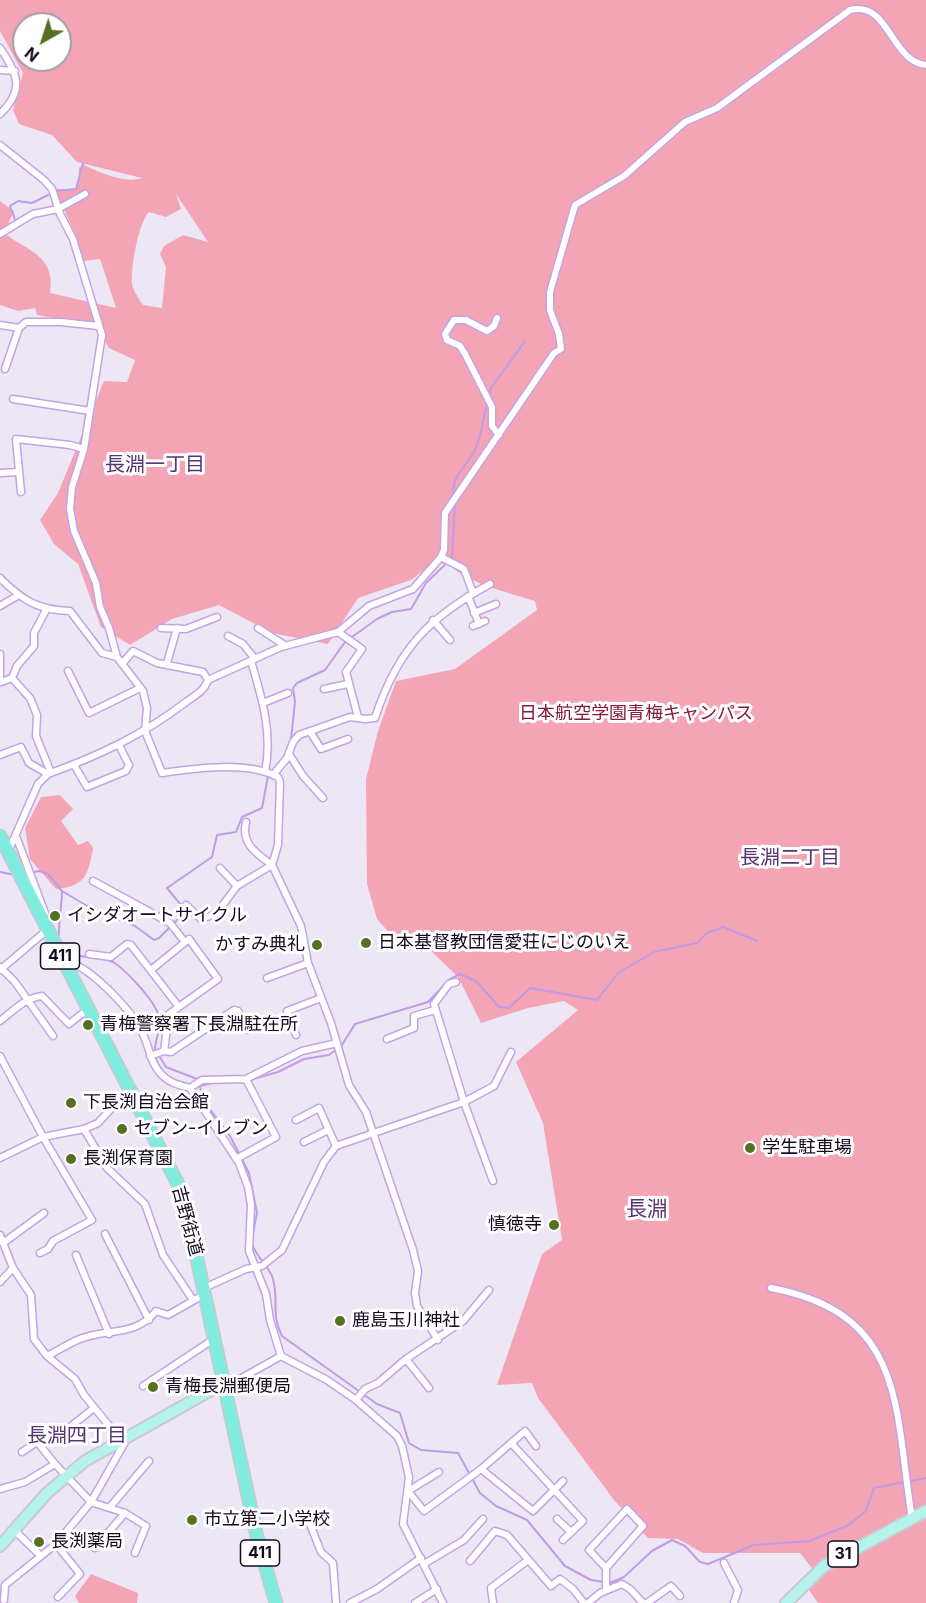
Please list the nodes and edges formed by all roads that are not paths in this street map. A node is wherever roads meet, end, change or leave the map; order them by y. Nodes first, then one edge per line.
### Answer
1 (0, 48) edge
2 (926, 65) edge
3 (12, 66) edge
4 (15, 72) edge
5 (0, 114) edge
6 (0, 146) edge
7 (85, 194) dead end
8 (58, 209) junction
9 (0, 234) edge
10 (497, 318) dead end
11 (0, 324) edge
12 (98, 326) junction
13 (20, 328) junction
14 (5, 369) dead end
15 (13, 399) dead end
16 (90, 411) junction
17 (499, 435) junction
18 (84, 450) junction
19 (19, 472) junction
20 (0, 473) edge
21 (21, 492) dead end
22 (441, 557) junction
23 (0, 578) edge
24 (490, 584) dead end
25 (471, 594) junction
26 (19, 595) junction
27 (496, 604) dead end
28 (0, 606) edge
29 (46, 610) junction
30 (474, 613) junction
31 (217, 617) dead end
32 (433, 621) junction
33 (479, 624) dead end
34 (161, 628) dead end
35 (177, 628) junction
36 (258, 628) dead end
37 (338, 632) junction
38 (228, 636) dead end
39 (450, 640) dead end
40 (286, 646) junction
41 (0, 654) edge
42 (117, 657) junction
43 (253, 660) junction
44 (167, 663) junction
45 (122, 664) junction
46 (68, 671) dead end
47 (12, 678) junction
48 (208, 680) junction
49 (0, 682) edge
50 (348, 684) junction
51 (140, 688) junction
52 (324, 689) dead end
53 (288, 693) dead end
54 (263, 703) junction
55 (358, 717) junction
56 (145, 731) junction
57 (311, 733) junction
58 (348, 739) dead end
59 (119, 745) junction
60 (289, 754) junction
61 (0, 755) edge
62 (74, 765) junction
63 (265, 772) junction
64 (49, 773) junction
65 (273, 775) junction
66 (323, 798) dead end
67 (246, 822) dead end
68 (0, 836) edge
69 (16, 836) junction
70 (7, 853) junction
71 (272, 865) junction
72 (220, 868) dead end
73 (25, 874) junction
74 (93, 881) dead end
75 (237, 886) junction
76 (186, 905) dead end
77 (46, 929) junction
78 (184, 941) junction
79 (89, 954) dead end
80 (63, 961) junction
81 (309, 963) junction
82 (1, 969) edge
83 (151, 970) junction
84 (267, 978) dead end
85 (456, 982) dead end
86 (321, 998) junction
87 (27, 999) junction
88 (179, 1007) junction
89 (88, 1009) junction
90 (435, 1010) junction
91 (0, 1021) edge
92 (248, 1030) dead end
93 (296, 1035) dead end
94 (53, 1036) dead end
95 (387, 1039) dead end
96 (337, 1043) junction
97 (163, 1051) junction
98 (511, 1052) dead end
99 (0, 1056) edge
100 (152, 1056) junction
101 (247, 1081) junction
102 (192, 1087) junction
103 (129, 1088) junction
104 (464, 1102) junction
105 (296, 1120) dead end
106 (84, 1129) junction
107 (328, 1130) junction
108 (370, 1132) junction
109 (43, 1137) junction
110 (304, 1142) dead end
111 (336, 1146) junction
112 (0, 1158) edge
113 (236, 1159) junction
114 (493, 1181) dead end
115 (44, 1214) dead end
116 (105, 1234) dead end
117 (0, 1235) edge
118 (3, 1243) junction
119 (40, 1253) dead end
120 (76, 1255) dead end
121 (263, 1265) junction
122 (13, 1268) junction
123 (0, 1282) edge
124 (771, 1288) dead end
125 (489, 1290) dead end
126 (205, 1291) junction
127 (193, 1300) junction
128 (149, 1320) junction
129 (109, 1334) junction
130 (215, 1339) junction
131 (438, 1340) junction
132 (47, 1356) junction
133 (281, 1356) junction
134 (406, 1359) junction
135 (224, 1383) junction
136 (142, 1386) dead end
137 (429, 1388) dead end
138 (359, 1396) junction
139 (94, 1408) junction
140 (121, 1439) junction
141 (66, 1440) dead end
142 (512, 1444) junction
143 (536, 1446) dead end
144 (22, 1452) dead end
145 (149, 1461) dead end
146 (55, 1464) junction
147 (439, 1472) dead end
148 (475, 1473) junction
149 (67, 1475) junction
150 (563, 1481) dead end
151 (0, 1488) edge
152 (555, 1490) junction
153 (408, 1491) junction
154 (91, 1502) junction
155 (110, 1507) junction
156 (926, 1511) edge
157 (125, 1514) junction
158 (483, 1519) dead end
159 (557, 1519) dead end
160 (912, 1519) junction
161 (310, 1524) dead end
162 (14, 1530) junction
163 (571, 1532) junction
164 (563, 1540) dead end
165 (56, 1544) junction
166 (0, 1546) edge
167 (95, 1548) dead end
168 (135, 1553) dead end
169 (40, 1555) junction
170 (476, 1558) dead end
171 (528, 1560) junction
172 (423, 1561) junction
173 (724, 1563) dead end
174 (606, 1568) junction
175 (0, 1579) edge
176 (5, 1585) junction
177 (606, 1588) junction
178 (437, 1589) junction
179 (680, 1596) dead end
180 (58, 1597) dead end
181 (4, 1600) dead end
182 (276, 1603) edge
183 (336, 1603) edge
184 (350, 1603) edge
185 (415, 1603) edge
186 (443, 1603) edge
187 (493, 1603) edge
188 (586, 1603) edge
189 (645, 1603) edge
190 (734, 1603) edge
191 (786, 1603) edge

1 - 3 street
2 - 17 street
4 - 5 street
6 - 8 street
7 - 8 street
8 - 9 street
8 - 12 street
10 - 17 street
11 - 13 street
12 - 13 street
12 - 16 street
13 - 14 street
15 - 16 street
16 - 18 street
17 - 22 street
18 - 19 street
18 - 42 street
19 - 20 street
19 - 21 street
22 - 25 street
22 - 37 street
23 - 26 street
24 - 25 street
25 - 30 street
25 - 32 street
26 - 28 street
26 - 29 street
27 - 30 street
29 - 42 street
29 - 47 street
30 - 33 street
31 - 35 street
32 - 39 street
32 - 55 street
34 - 35 street
35 - 44 street
36 - 40 street
37 - 40 street
37 - 50 street
38 - 43 street
40 - 43 street
41 - 49 street
42 - 45 street
43 - 48 street
43 - 54 street
44 - 45 street
44 - 48 street
45 - 51 street
46 - 51 street
47 - 49 street
47 - 64 street
48 - 56 street
50 - 52 street
50 - 55 street
51 - 56 street
53 - 54 street
54 - 63 street
55 - 57 street
56 - 59 street
56 - 63 street
57 - 58 street
57 - 60 street
59 - 62 street
59 - 62 street
60 - 65 street
60 - 66 street
61 - 64 street
62 - 64 street
63 - 65 street
64 - 69 street
65 - 71 street
67 - 71 street
68 - 70 highway, 吉野街道 / 411
69 - 70 street
69 - 73 street
70 - 73 highway, 吉野街道 / 411
71 - 75 street
71 - 81 street
72 - 75 street
73 - 77 highway, 吉野街道 / 411
74 - 78 street
75 - 76 street
77 - 80 highway, 吉野街道 / 411
77 - 82 street
78 - 83 street
78 - 88 street
79 - 83 street
80 - 89 highway, 吉野街道 / 411
80 - 100 street
81 - 84 street
81 - 86 street
82 - 87 street
83 - 88 street
85 - 90 street
86 - 93 street
86 - 96 street
87 - 89 street
87 - 91 street
87 - 94 street
88 - 97 street
89 - 103 highway, 吉野街道 / 411
90 - 95 street
90 - 104 street
92 - 97 street
96 - 101 street
96 - 108 street
97 - 100 street
98 - 104 street
99 - 109 street
100 - 102 street
101 - 102 street
101 - 113 street
102 - 113 street
103 - 106 street
103 - 126 highway, 吉野街道 / 411
104 - 108 street
104 - 114 street
105 - 107 street
106 - 109 street
106 - 127 street
107 - 110 street
107 - 111 street
108 - 111 street
108 - 131 street
109 - 112 street
109 - 119 street
111 - 121 street
113 - 121 street
115 - 118 street
116 - 128 street
117 - 118 street
118 - 122 street
120 - 129 street
121 - 126 street
121 - 133 street
122 - 123 street
122 - 132 street
124 - 160 street
125 - 131 street
126 - 127 street
126 - 130 highway, 吉野街道 / 411
127 - 128 street
128 - 129 street
129 - 132 street
130 - 135 highway, 吉野街道 / 411
130 - 136 street
131 - 134 street
132 - 139 street
133 - 135 street
133 - 138 street
134 - 137 street
134 - 138 street
135 - 140 main road
135 - 182 highway, 吉野街道 / 411
138 - 153 street
139 - 140 street
139 - 141 street
140 - 149 main road
140 - 154 street
142 - 143 street
142 - 148 street
142 - 152 street
144 - 146 street
145 - 155 street
146 - 149 street
146 - 151 street
147 - 153 street
148 - 152 street
148 - 153 street
149 - 154 street
149 - 162 main road
150 - 152 street
152 - 163 street
153 - 172 street
154 - 155 street
154 - 165 street
155 - 157 street
156 - 160 main road, 31
157 - 167 street
157 - 168 street
158 - 172 street
159 - 163 street
160 - 191 main road, 31
161 - 183 street
162 - 166 main road
162 - 169 street
163 - 164 street
165 - 169 street
165 - 180 street
169 - 176 street
170 - 171 street
171 - 187 street
171 - 188 street
172 - 178 street
172 - 184 street
173 - 190 street
174 - 174 street
174 - 177 street
175 - 176 street
176 - 181 street
177 - 188 street
177 - 189 street
178 - 185 street
178 - 186 street
179 - 189 street

